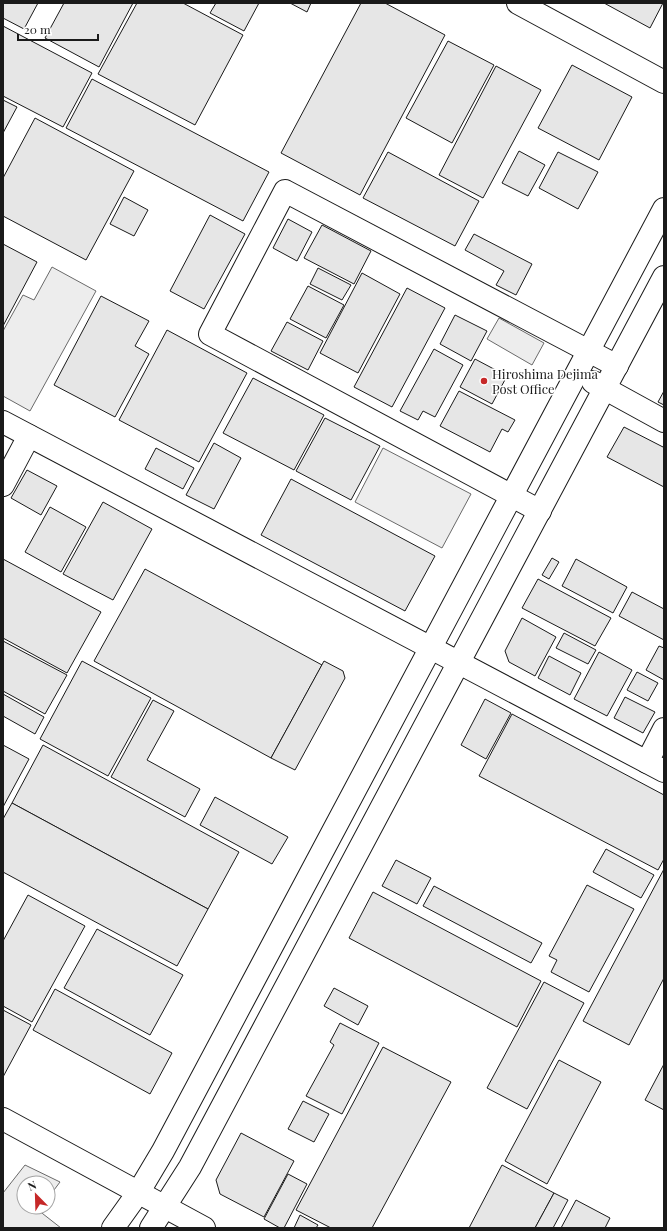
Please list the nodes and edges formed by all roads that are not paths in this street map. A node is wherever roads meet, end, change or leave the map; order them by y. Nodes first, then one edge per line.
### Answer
1 (518, 3) edge
2 (664, 82) edge
3 (664, 209) edge
4 (664, 277) edge
5 (589, 351) junction
6 (617, 366) junction
7 (577, 373) junction
8 (605, 388) junction
9 (664, 421) edge
10 (3, 422) edge
11 (29, 436) junction
12 (3, 485) edge
13 (512, 496) junction
14 (540, 511) junction
15 (431, 648) junction
16 (460, 662) junction
17 (664, 729) edge
18 (656, 766) edge
19 (3, 1119) edge
20 (138, 1193) junction
21 (164, 1207) junction
22 (113, 1228) edge
23 (151, 1228) edge
24 (204, 1228) edge

1 - 2 street
3 - 5 street
4 - 6 street
5 - 6 street
5 - 7 street
5 - 13 street
6 - 8 street
7 - 8 street
7 - 13 street
8 - 9 street
8 - 14 street
10 - 11 street
11 - 12 street
11 - 15 street
13 - 14 street
13 - 15 street
14 - 16 street
15 - 16 street
15 - 20 street
16 - 18 street
16 - 21 street
17 - 18 street
19 - 20 street
20 - 21 street
20 - 22 street
21 - 23 street
21 - 24 street

